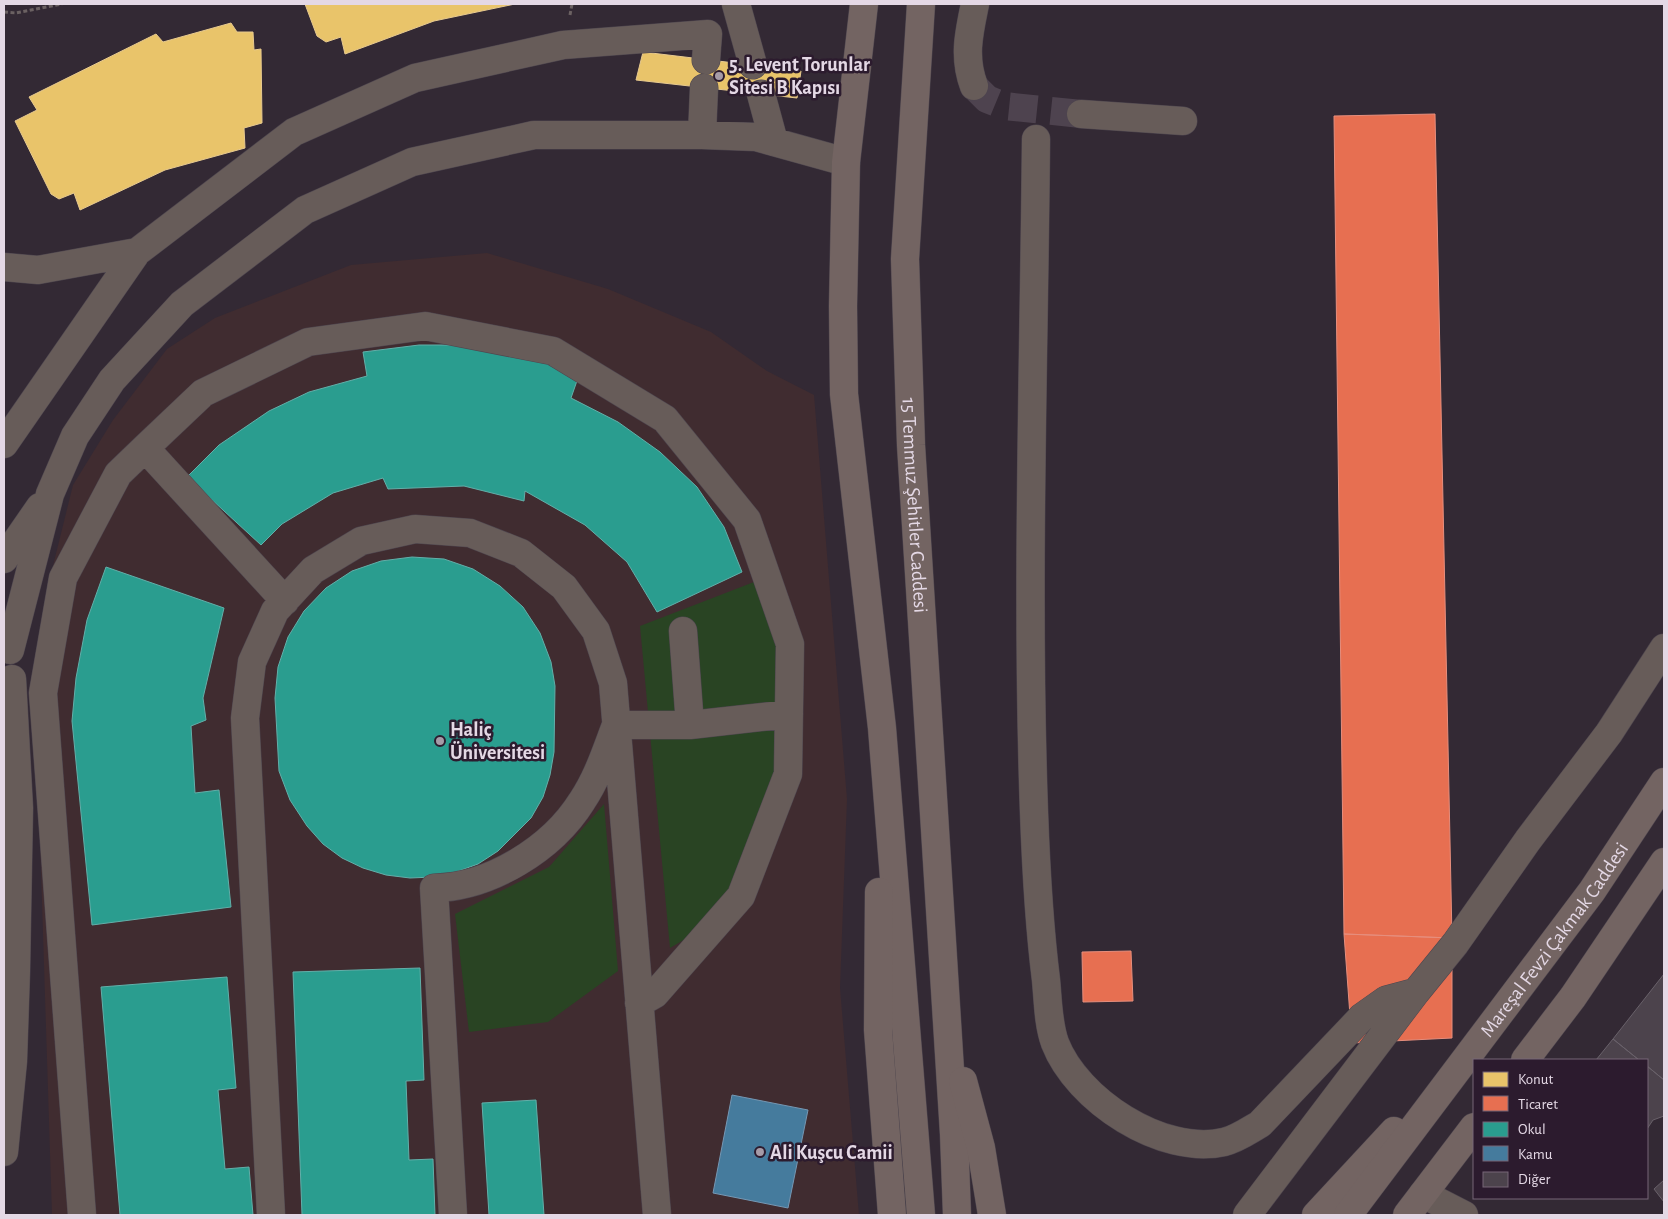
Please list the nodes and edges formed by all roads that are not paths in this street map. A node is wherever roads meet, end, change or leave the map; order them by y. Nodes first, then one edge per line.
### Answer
1 (729, 4) edge
2 (736, 4) edge
3 (864, 4) edge
4 (921, 4) edge
5 (975, 4) edge
6 (753, 65) dead end
7 (974, 86) tunnel mouth
8 (704, 88) dead end
9 (760, 94) dead end
10 (1080, 114) tunnel mouth
11 (1183, 121) dead end
12 (702, 135) junction
13 (1036, 139) dead end
14 (774, 142) junction
15 (846, 162) junction
16 (137, 252) junction
17 (4, 267) edge
18 (4, 444) edge
19 (145, 448) junction
20 (50, 494) junction
21 (4, 559) edge
22 (285, 601) junction
23 (683, 631) dead end
24 (7, 645) edge
25 (1664, 648) edge
26 (8, 687) edge
27 (789, 714) junction
28 (616, 725) junction
29 (690, 725) junction
30 (882, 728) junction
31 (4, 780) edge
32 (1664, 782) edge
33 (19, 808) junction
34 (1664, 862) edge
35 (1416, 992) junction
36 (639, 1003) junction
37 (946, 1007) junction
38 (1526, 1059) edge
39 (1455, 1073) junction
40 (1473, 1128) edge
41 (4, 1152) edge
42 (1415, 1205) edge
43 (82, 1215) edge
44 (271, 1215) edge
45 (454, 1215) edge
46 (657, 1215) edge
47 (892, 1215) edge
48 (922, 1215) edge
49 (957, 1215) edge
50 (992, 1215) edge
51 (1247, 1215) edge
52 (1316, 1215) edge
53 (1348, 1215) edge
54 (1464, 1215) edge

1 - 16 street
2 - 6 street
3 - 15 main road
4 - 37 main road, 15 Temmuz Şehitler Caddesi
5 - 7 street
8 - 12 street
9 - 14 street
10 - 11 street
12 - 14 street
12 - 20 street
13 - 35 street
14 - 15 street
15 - 30 main road
16 - 17 street
16 - 18 street
19 - 22 street
19 - 27 street
19 - 43 street
20 - 21 street
20 - 24 street
22 - 28 street
22 - 44 street
23 - 29 street
24 - 26 street
25 - 35 street
26 - 33 street
27 - 29 street
27 - 36 street
28 - 29 street
28 - 36 street
28 - 45 street
30 - 47 main road
30 - 48 main road
31 - 33 street
32 - 39 main road, Mareşal Fevzi Çakmak Caddesi
33 - 41 street
34 - 38 main road
35 - 51 street
36 - 46 street
37 - 49 main road
37 - 50 main road
39 - 52 main road
39 - 53 main road, Mareşal Fevzi Çakmak Caddesi
40 - 42 main road
42 - 54 street

